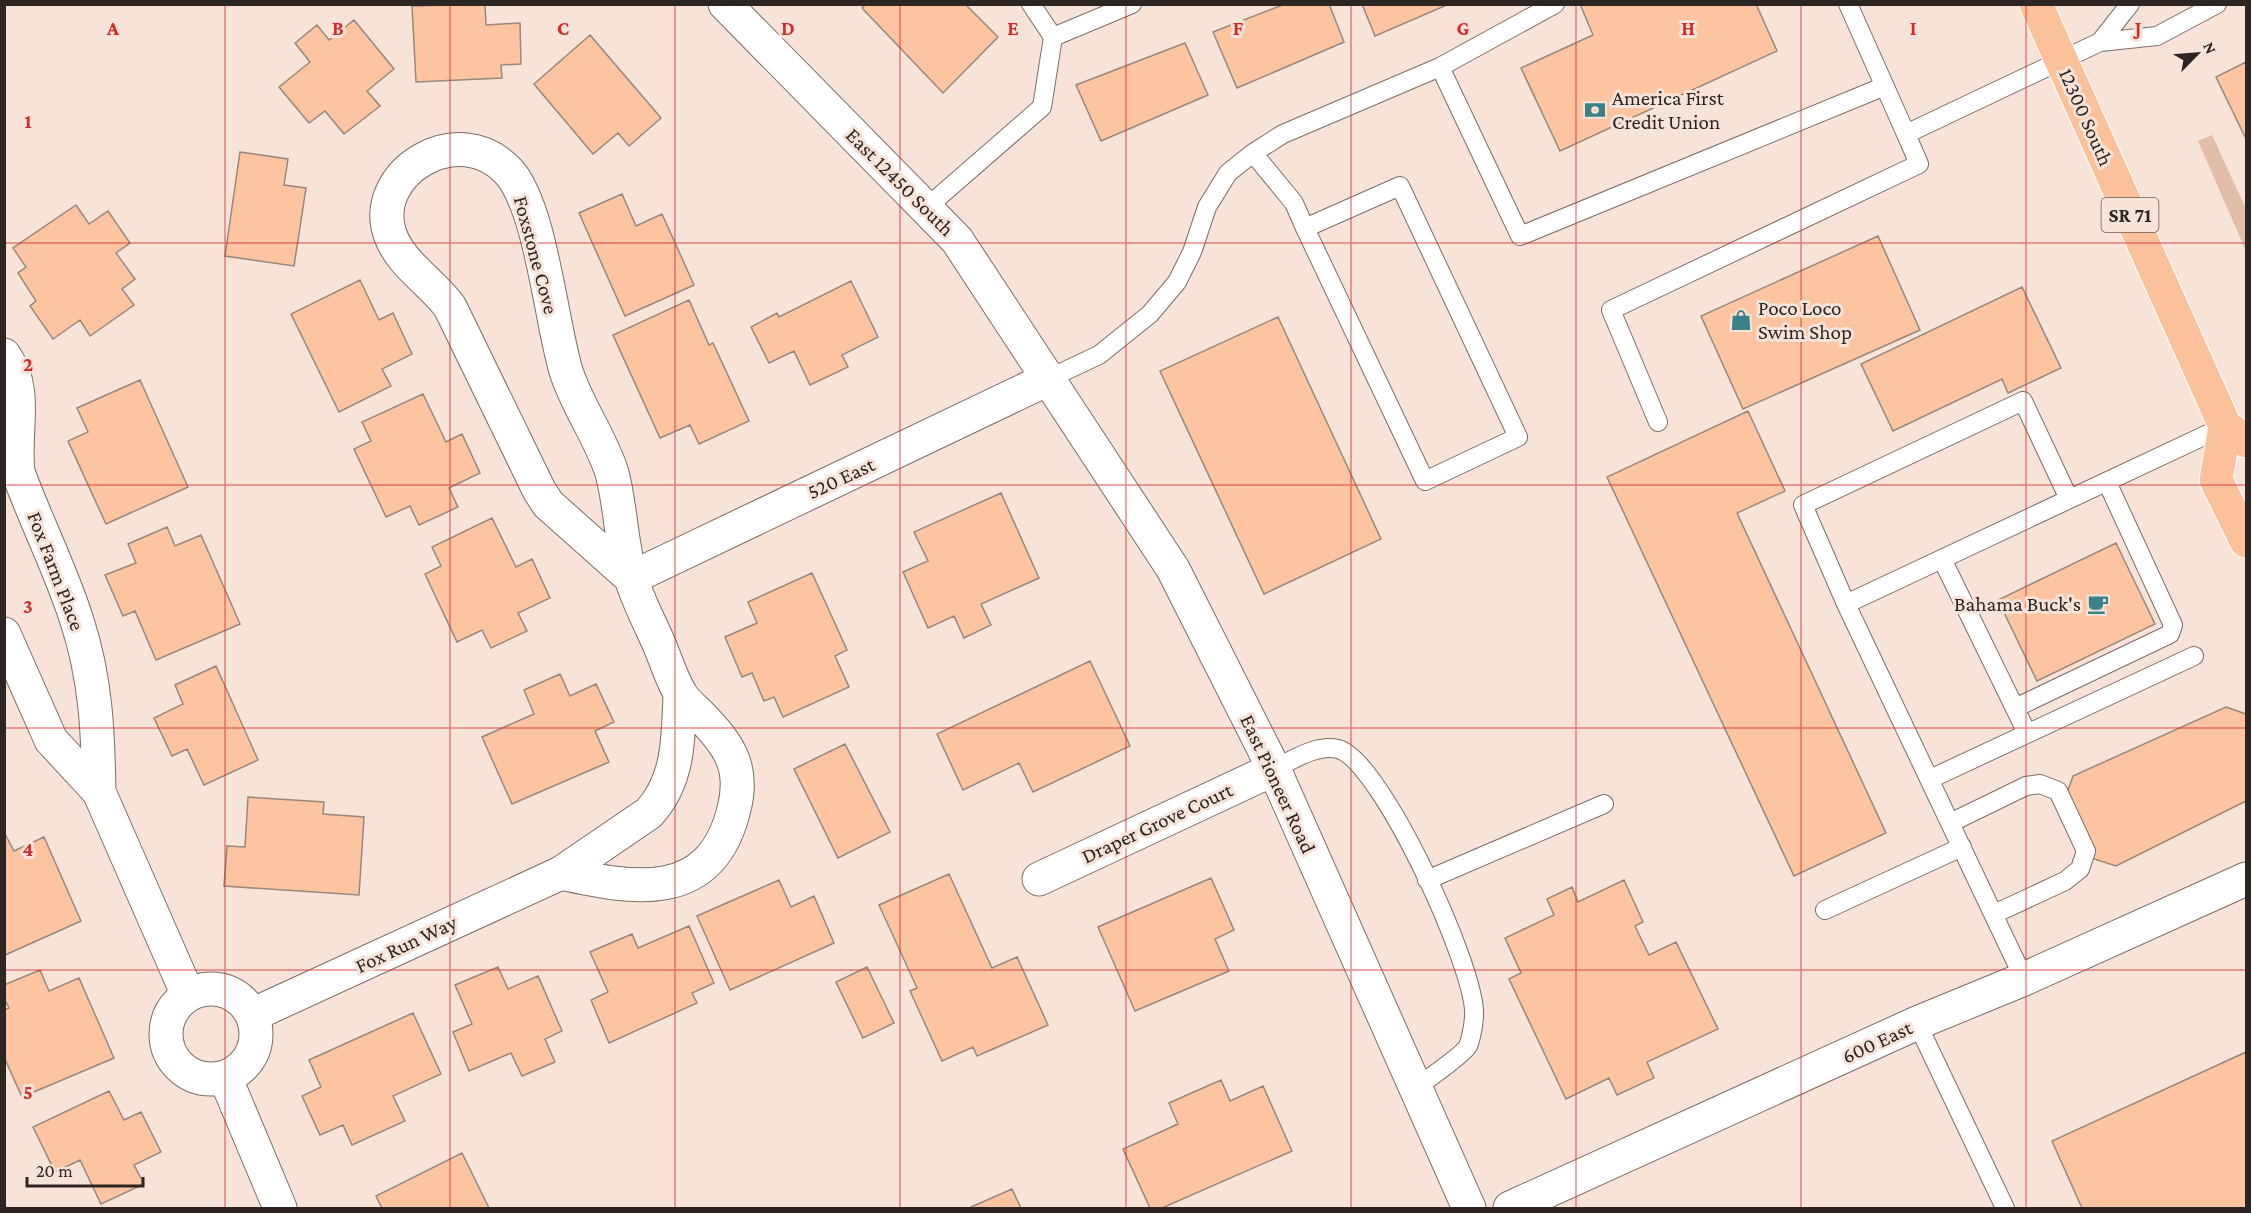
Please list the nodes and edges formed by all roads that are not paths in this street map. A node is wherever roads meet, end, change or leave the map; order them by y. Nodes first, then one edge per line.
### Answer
1 (725, 4) edge
2 (1031, 4) edge
3 (1132, 4) edge
4 (1555, 4) edge
5 (1848, 4) edge
6 (2036, 4) edge
7 (2130, 4) edge
8 (2217, 4) edge
9 (1053, 37) junction
10 (2100, 42) junction
11 (2062, 62) junction
12 (1440, 67) junction
13 (1885, 86) junction
14 (1906, 134) junction
15 (1253, 153) junction
16 (926, 208) junction
17 (1305, 228) junction
18 (4, 355) edge
19 (1050, 378) junction
20 (1658, 422) dead end
21 (2236, 434) edge
22 (2108, 482) junction
23 (2070, 499) junction
24 (2247, 541) edge
25 (1942, 559) junction
26 (631, 578) junction
27 (1846, 604) junction
28 (4, 634) edge
29 (2194, 656) dead end
30 (680, 695) junction
31 (2015, 708) junction
32 (2027, 734) junction
33 (1274, 769) junction
34 (1929, 779) junction
35 (99, 792) junction
36 (660, 801) joint
37 (1604, 804) dead end
38 (1950, 823) junction
39 (1962, 848) junction
40 (561, 873) junction
41 (1039, 879) dead end
42 (2247, 879) edge
43 (1427, 880) junction
44 (1825, 910) dead end
45 (1994, 914) junction
46 (2024, 979) junction
47 (188, 995) junction
48 (252, 1016) junction
49 (1917, 1023) junction
50 (225, 1077) junction
51 (1414, 1089) junction
52 (280, 1209) edge
53 (1469, 1209) edge
54 (1510, 1209) edge
55 (2005, 1209) edge

1 - 16 street, East 12450 South
2 - 9 lane
3 - 9 lane
4 - 12 lane
5 - 13 lane
6 - 11 main road, 12300 South / SR 71
7 - 10 lane
8 - 10 lane
9 - 16 lane
10 - 11 lane
11 - 14 lane
11 - 21 main road, 12300 South / SR 71
12 - 13 lane
12 - 15 lane
13 - 14 lane
14 - 20 lane
15 - 17 lane
15 - 19 lane
16 - 19 street, East 12450 South
17 - 17 lane
18 - 35 street, Fox Farm Place
19 - 26 street, 520 East
19 - 33 street, East Pioneer Road
21 - 22 lane
21 - 24 main road
22 - 23 lane
22 - 31 lane
23 - 25 lane
23 - 27 lane
25 - 27 lane
25 - 31 lane
26 - 26 street, Foxstone Cove
26 - 30 street, Foxstone Cove
27 - 34 lane
28 - 35 street, Fox Farm Place
29 - 32 lane
30 - 36 street, Foxstone Cove
30 - 40 street, Foxstone Cove
31 - 32 lane
32 - 34 lane
33 - 41 street, Draper Grove Court
33 - 43 lane
33 - 51 street, East Pioneer Road
34 - 38 lane
35 - 47 street, Fox Farm Place
36 - 40 street, Fox Run Way
37 - 43 lane
38 - 39 lane
38 - 45 lane
39 - 44 lane
39 - 45 lane
40 - 48 street, Fox Run Way
42 - 46 street, 600 East
43 - 51 lane
45 - 46 lane
46 - 49 street, 600 East
47 - 48 street
47 - 50 street
48 - 50 street
49 - 54 street, 600 East
49 - 55 lane
50 - 52 street
51 - 53 street, East Pioneer Road

